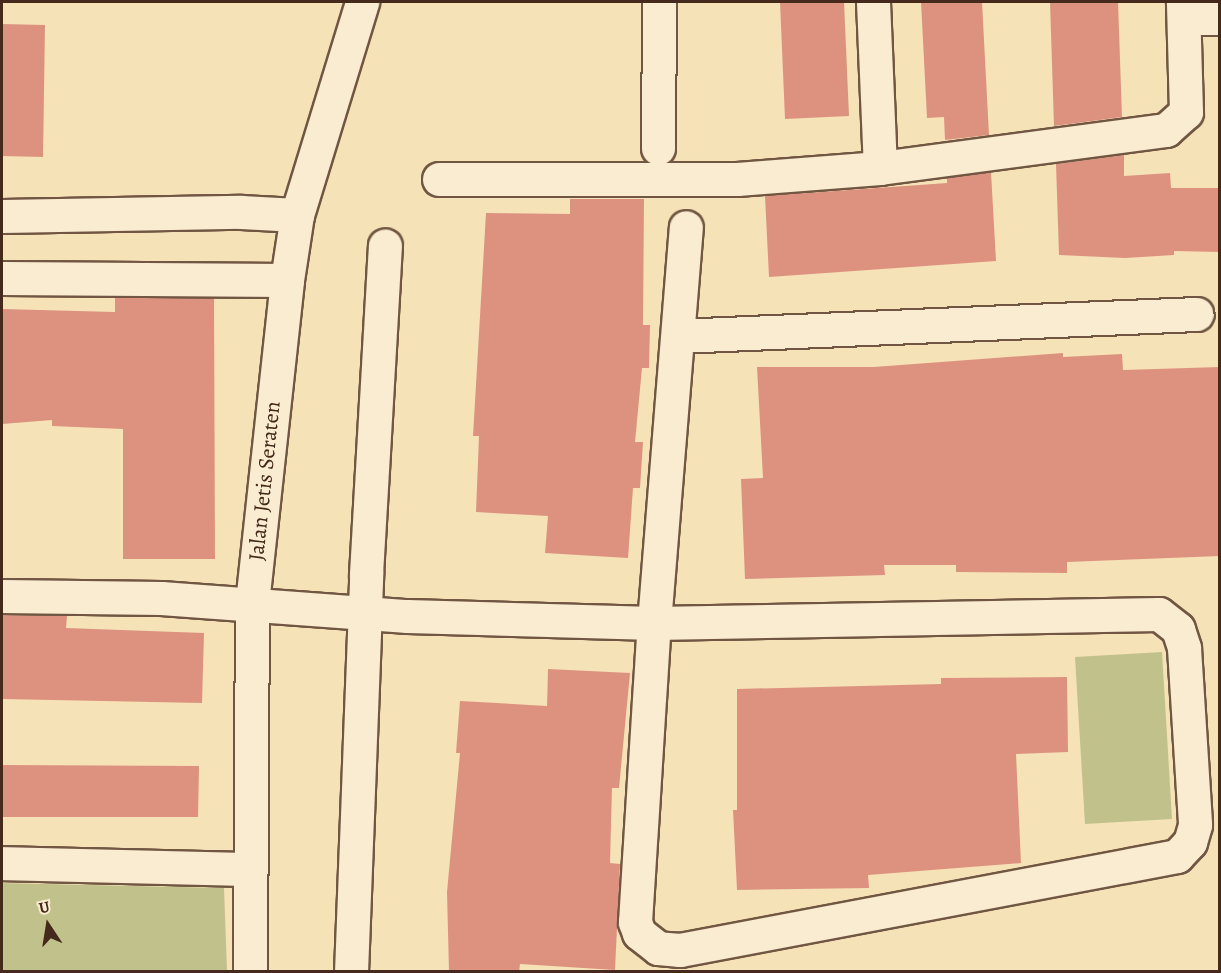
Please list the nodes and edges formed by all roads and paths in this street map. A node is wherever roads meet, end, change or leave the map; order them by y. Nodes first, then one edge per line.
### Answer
1 (362, 2) edge
2 (659, 2) edge
3 (873, 2) edge
4 (1183, 10) edge
5 (1220, 18) edge
6 (658, 148) dead end
7 (880, 168) junction
8 (439, 179) dead end
9 (297, 215) junction
10 (2, 216) edge
11 (686, 228) dead end
12 (385, 246) dead end
13 (2, 278) edge
14 (287, 280) junction
15 (1197, 314) dead end
16 (678, 336) junction
17 (2, 596) edge
18 (252, 603) junction
19 (366, 612) junction
20 (654, 623) junction
21 (2, 863) edge
22 (249, 869) junction
23 (250, 972) edge
24 (351, 972) edge

1 - 9 street, Jalan Jetis Seraten
2 - 6 street
3 - 7 street
4 - 5 street
4 - 7 street
7 - 8 street
9 - 10 street
9 - 14 street, Jalan Jetis Seraten
11 - 16 street
12 - 19 street
13 - 14 street
14 - 18 street, Jalan Jetis Seraten
15 - 16 street
16 - 20 street
17 - 18 street
18 - 19 street
18 - 22 street, Jalan Jetis Seraten
19 - 20 street
19 - 24 street
20 - 20 street
21 - 22 street
22 - 23 street, Jalan Jetis Seraten

